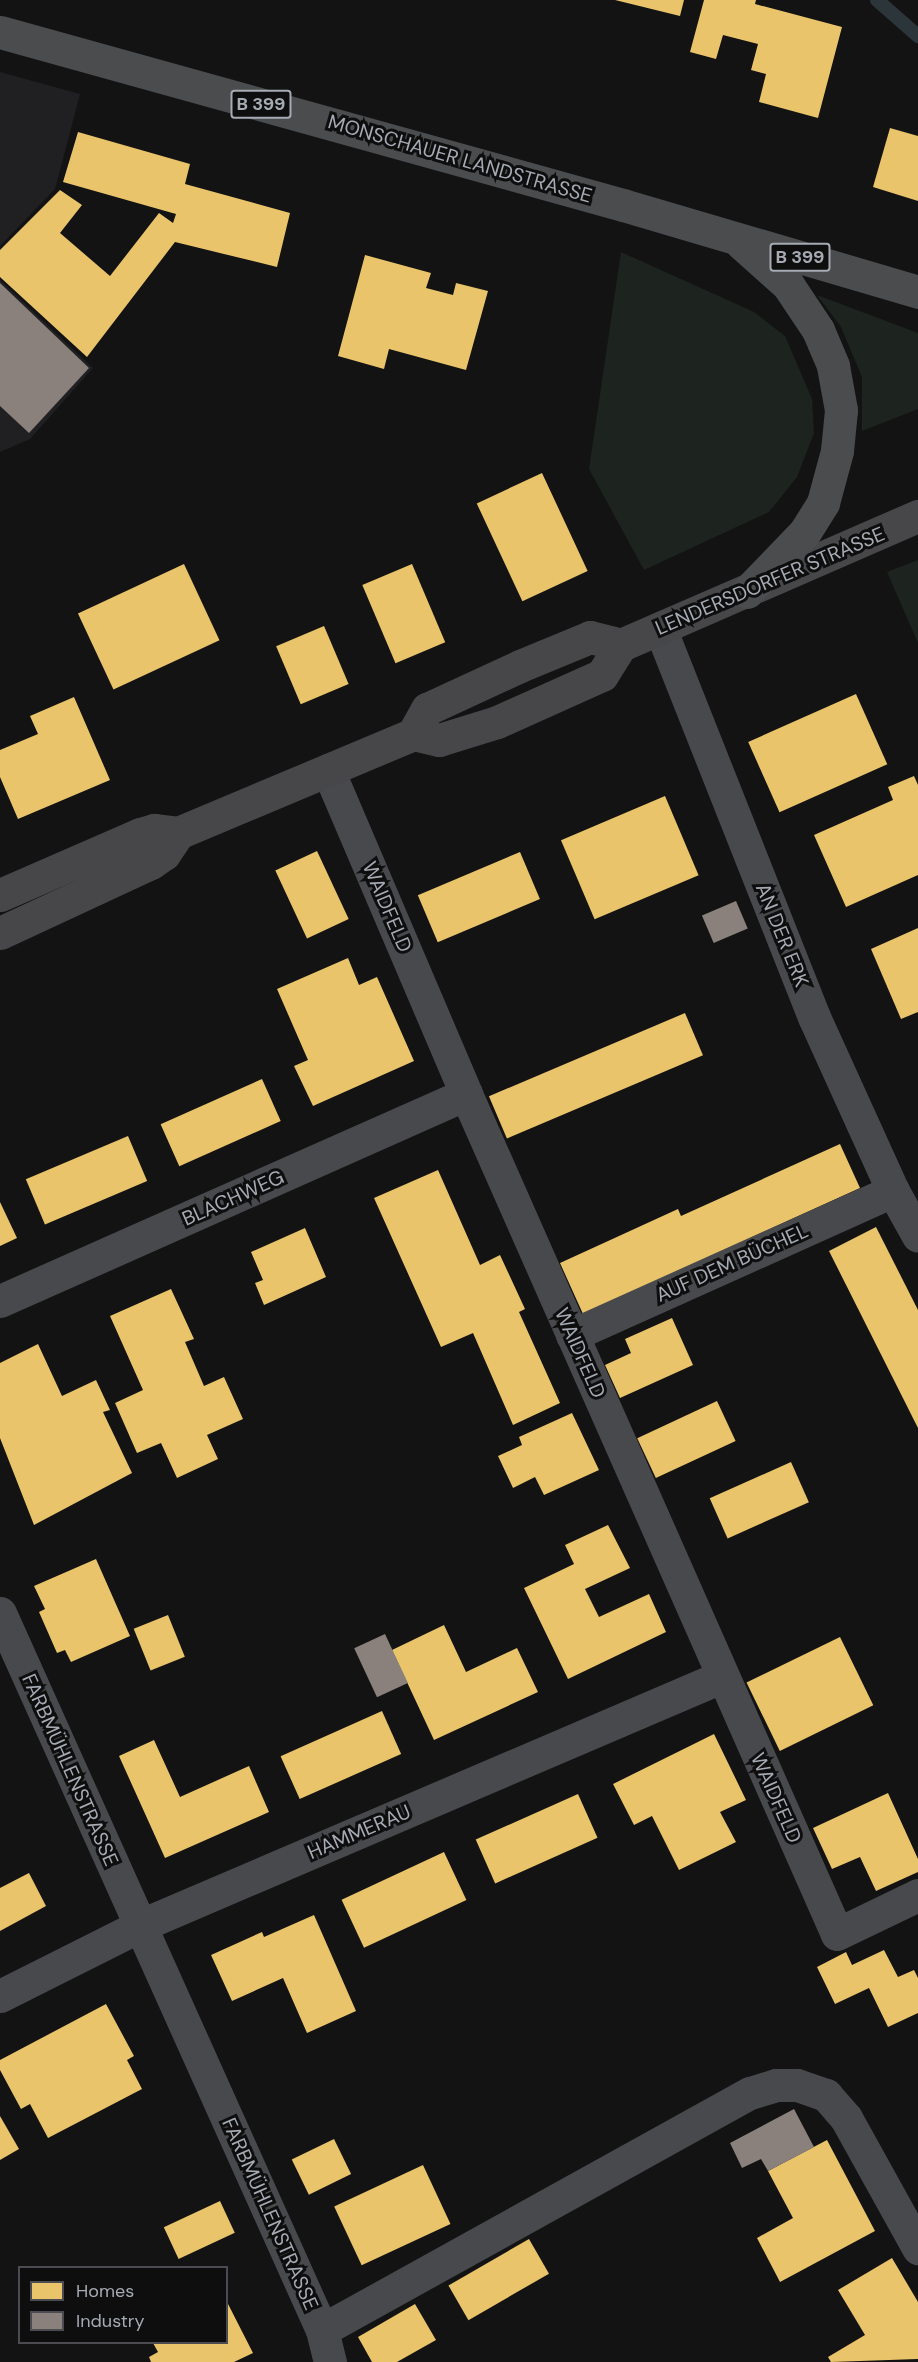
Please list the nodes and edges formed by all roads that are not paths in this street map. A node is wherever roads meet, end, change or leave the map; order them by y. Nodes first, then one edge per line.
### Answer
1 (0, 32) edge
2 (739, 240) junction
3 (918, 292) edge
4 (918, 516) edge
5 (747, 592) junction
6 (660, 628) junction
7 (328, 770) junction
8 (178, 833) junction
9 (0, 895) edge
10 (0, 933) edge
11 (466, 1094) junction
12 (893, 1191) junction
13 (918, 1236) edge
14 (0, 1301) edge
15 (572, 1335) junction
16 (0, 1613) edge
17 (721, 1677) junction
18 (918, 1895) edge
19 (139, 1926) junction
20 (0, 1996) edge
21 (918, 2248) edge
22 (322, 2330) junction
23 (330, 2362) edge

1 - 2 main road, MONSCHAUER LANDSTRASSE / B 399
2 - 3 main road, MONSCHAUER LANDSTRASSE / B 399
2 - 5 main road
4 - 5 street, LENDERSDORFER STRASSE
5 - 6 street, LENDERSDORFER STRASSE
6 - 7 street, LENDERSDORFER STRASSE
6 - 12 street, AN DER ERK
7 - 8 street, LENDERSDORFER STRASSE
7 - 11 street, WAIDFELD
8 - 9 street, LENDERSDORFER STRASSE
8 - 10 street
11 - 14 street, BLACHWEG
11 - 15 street, WAIDFELD
12 - 13 street, AN DER ERK
12 - 15 street, AUF DEM BÜCHEL
15 - 17 street, WAIDFELD
16 - 19 street, FARBMÜHLENSTRASSE
17 - 18 street, WAIDFELD
17 - 19 street, HAMMERAU
19 - 20 street, HAMMERAU
19 - 22 street, FARBMÜHLENSTRASSE
21 - 22 street, FARBMÜHLENSTRASSE
22 - 23 street

